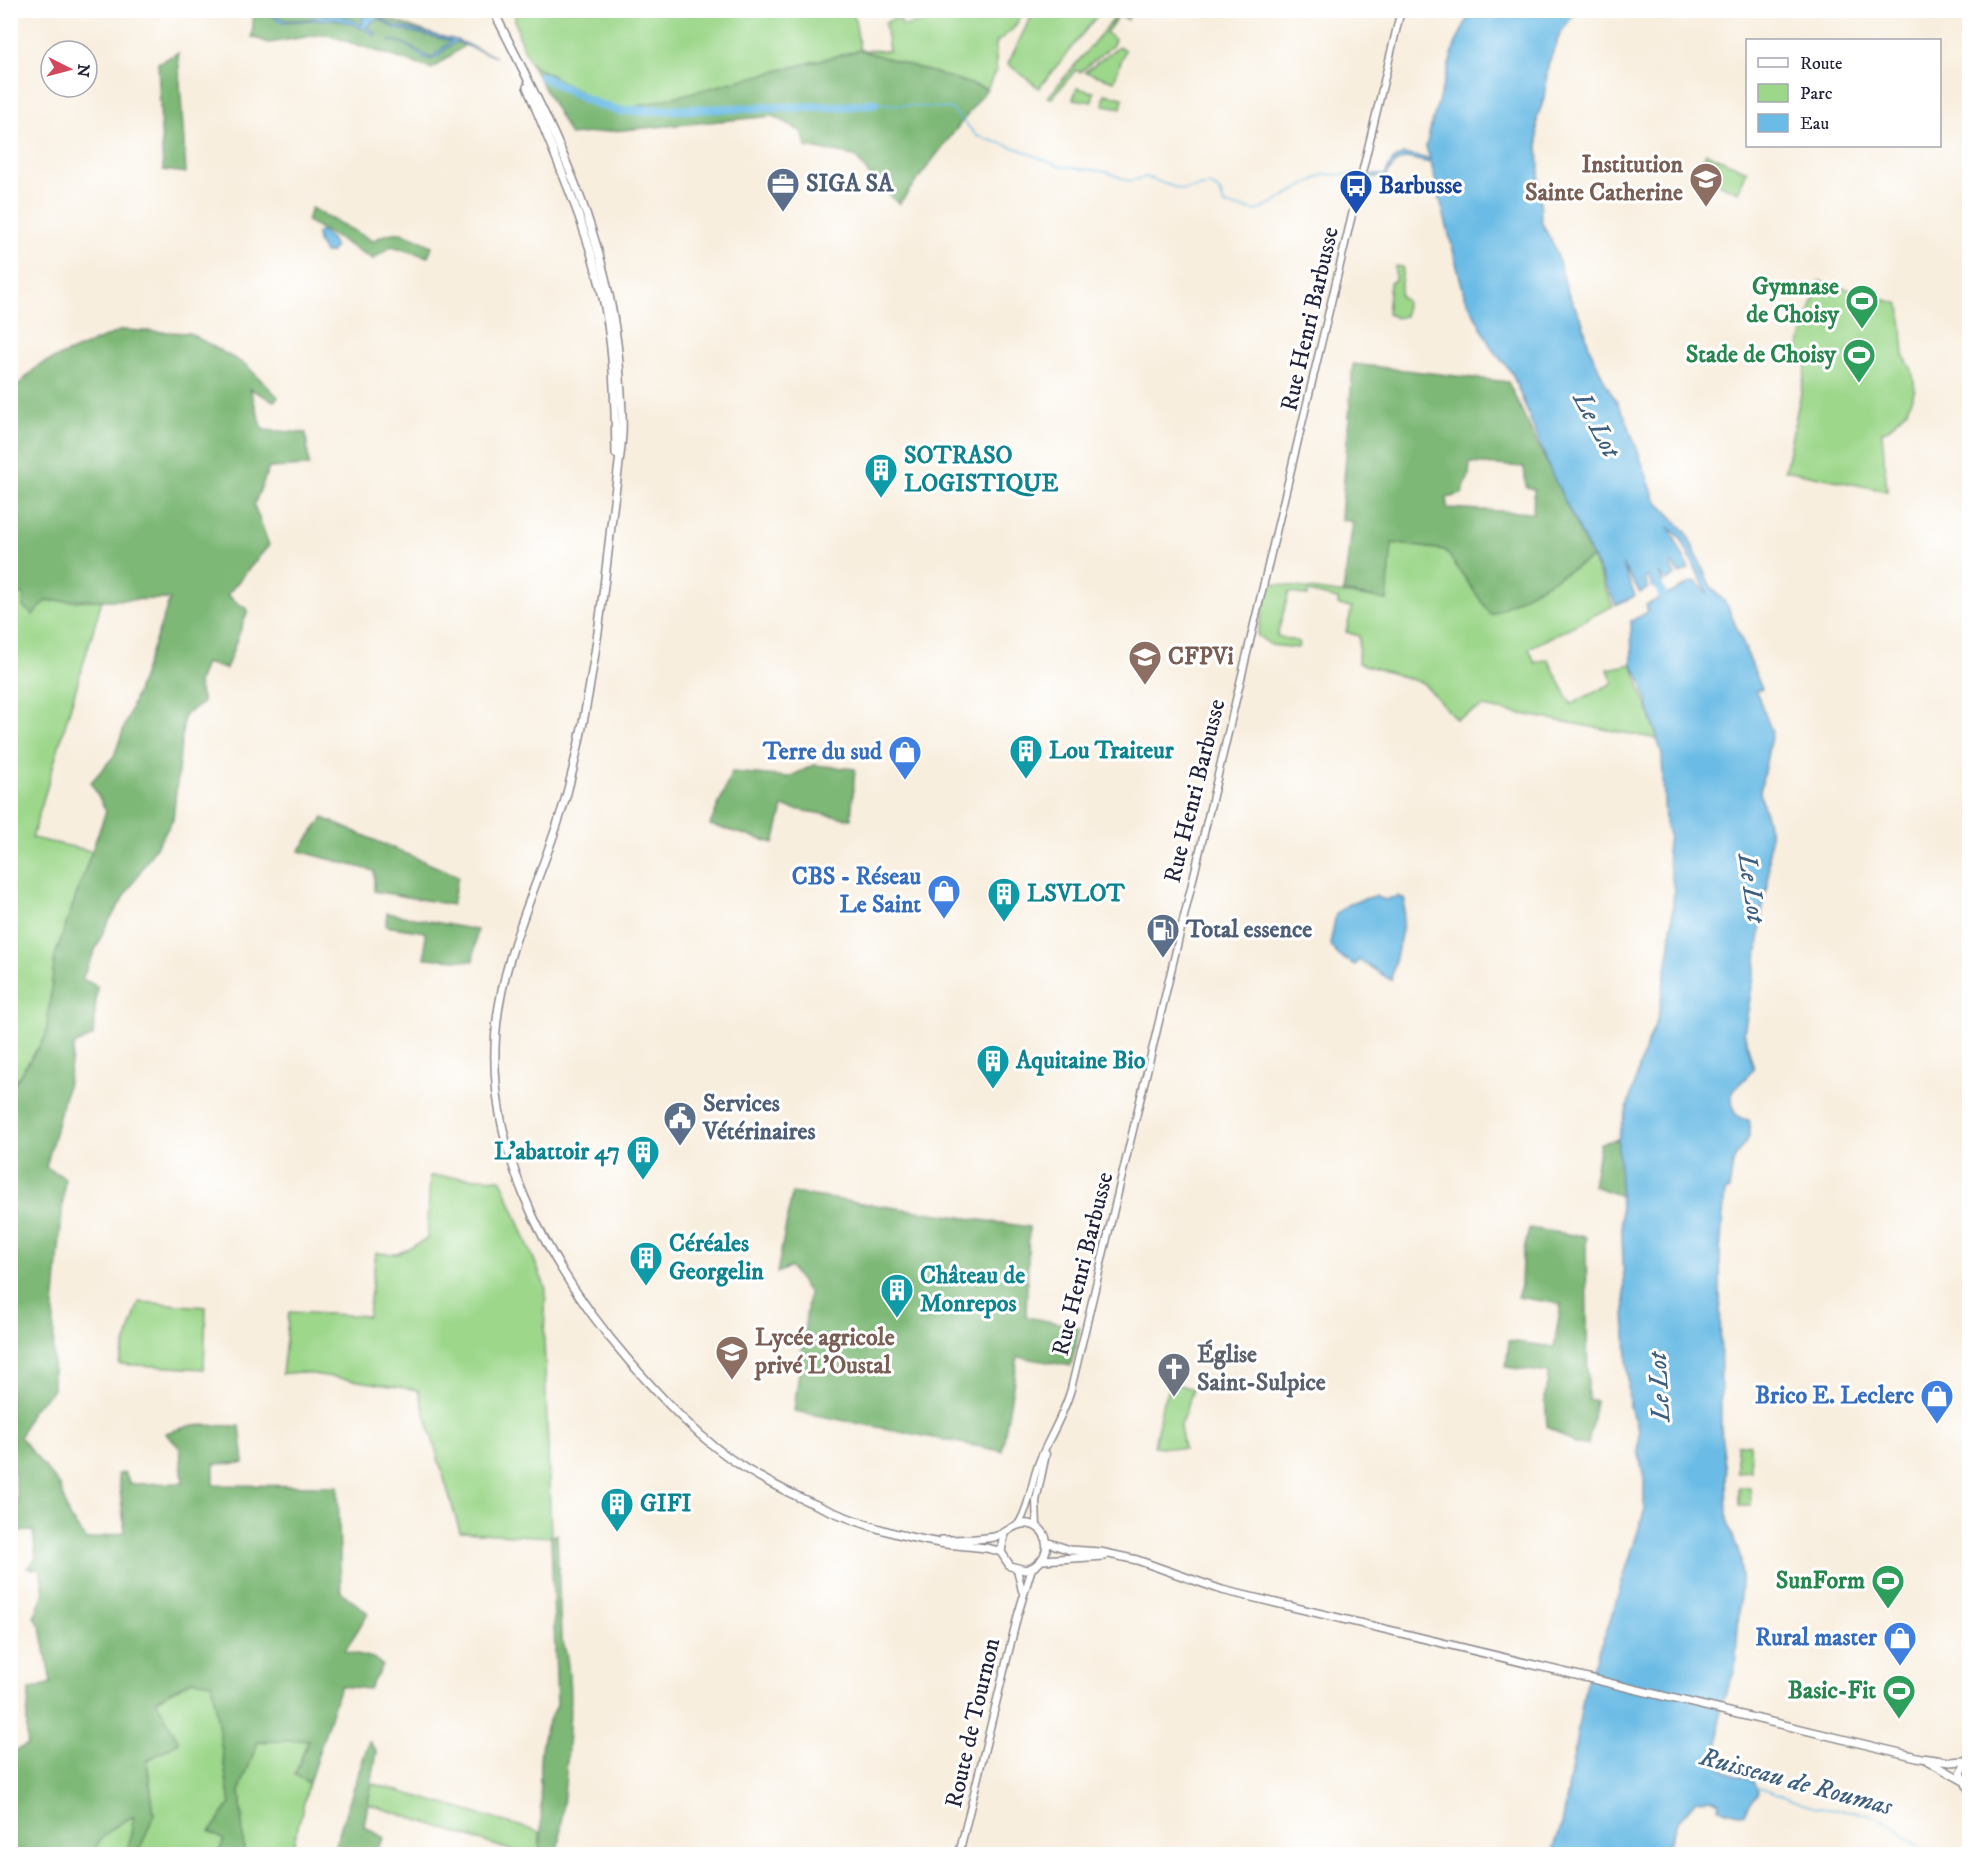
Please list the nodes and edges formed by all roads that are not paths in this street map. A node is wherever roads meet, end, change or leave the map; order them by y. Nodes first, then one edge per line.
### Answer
1 (494, 10) edge
2 (1401, 10) edge
3 (1052, 1438) junction
4 (1018, 1525) junction
5 (1037, 1527) junction
6 (1004, 1534) junction
7 (924, 1539) junction
8 (1046, 1542) junction
9 (1001, 1552) junction
10 (1121, 1557) junction
11 (1043, 1560) junction
12 (1032, 1568) junction
13 (1017, 1569) junction
14 (1022, 1601) junction
15 (1921, 1758) junction
16 (1967, 1758) edge
17 (1962, 1780) junction
18 (1970, 1792) edge
19 (960, 1854) edge

1 - 7 main road
2 - 3 main road, Rue Henri Barbusse
3 - 4 main road, Rue Henri Barbusse
3 - 5 main road, Rue Henri Barbusse
4 - 5 main road
4 - 6 main road
5 - 8 main road
6 - 7 main road
6 - 9 main road
7 - 9 main road
8 - 10 main road
8 - 11 main road
9 - 13 main road
10 - 11 main road
10 - 15 main road
11 - 12 main road
12 - 13 main road
12 - 14 main road, Route de Tournon
13 - 14 main road
14 - 19 main road, Route de Tournon
15 - 16 main road
15 - 17 main road
16 - 17 main road
17 - 18 main road

